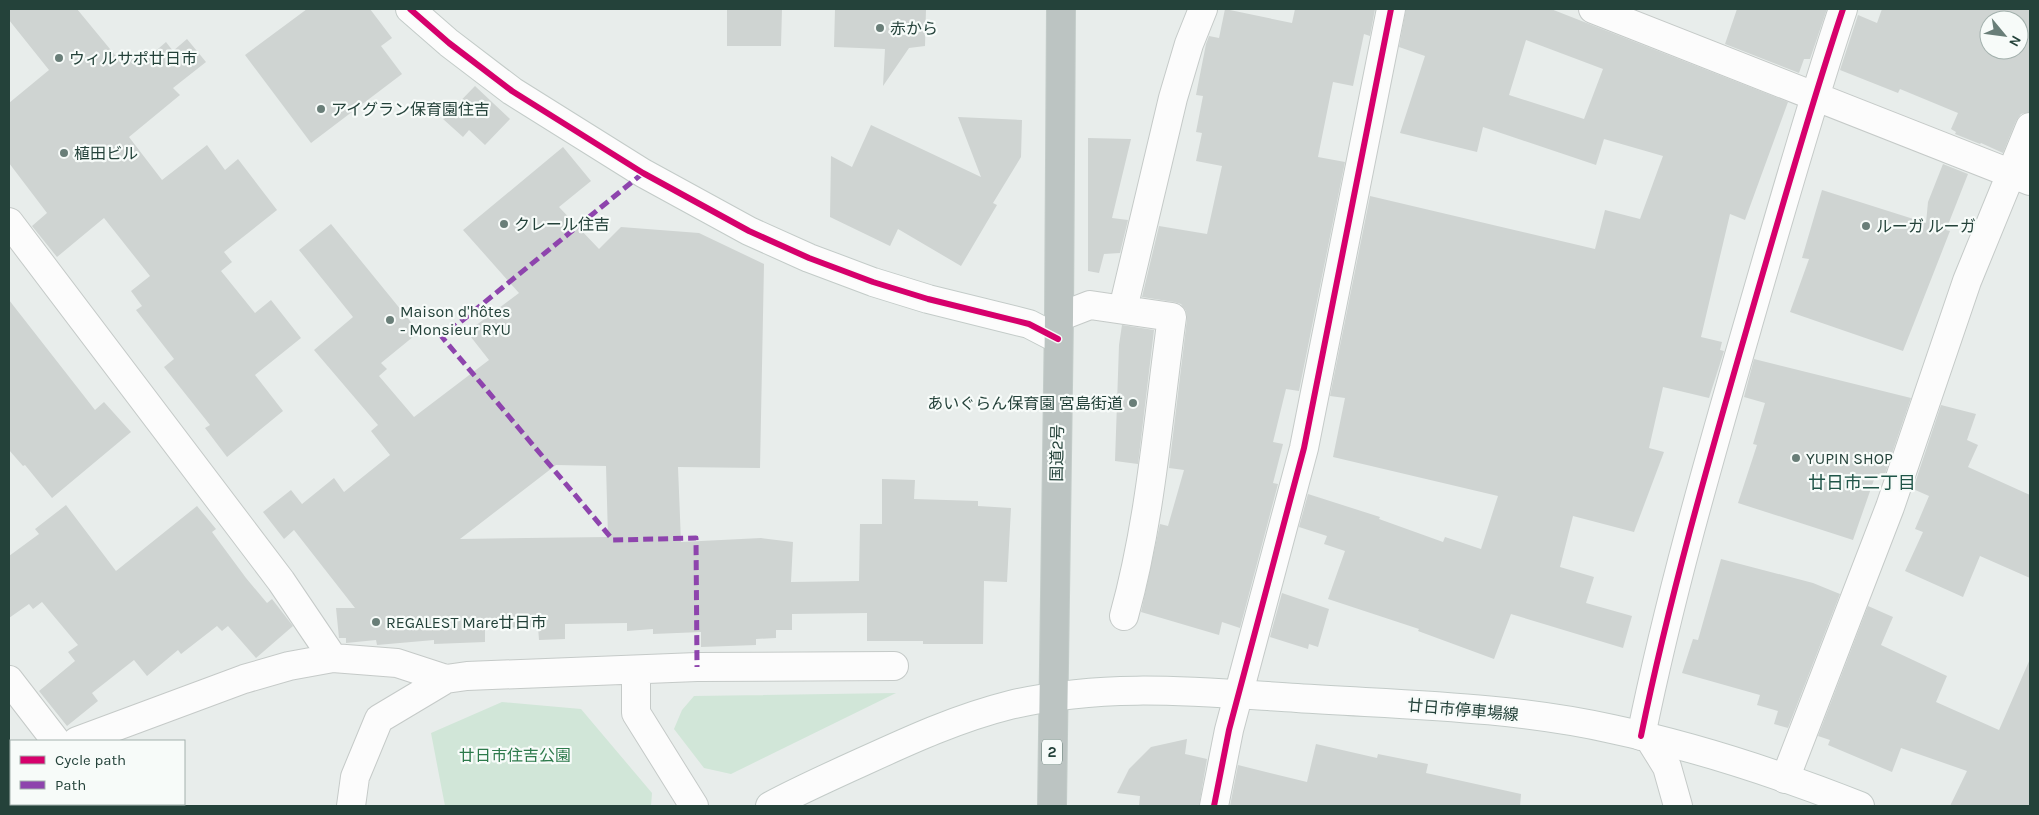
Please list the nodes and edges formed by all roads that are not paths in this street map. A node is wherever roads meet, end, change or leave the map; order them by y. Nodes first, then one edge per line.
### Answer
1 (410, 9) edge
2 (1061, 9) edge
3 (1203, 9) edge
4 (1391, 9) edge
5 (1593, 9) edge
6 (1843, 9) edge
7 (1814, 97) junction
8 (2030, 127) edge
9 (2020, 177) edge
10 (9, 222) edge
11 (1123, 309) junction
12 (1059, 328) junction
13 (1124, 616) dead end
14 (333, 658) junction
15 (894, 666) dead end
16 (636, 670) junction
17 (446, 679) junction
18 (9, 680) edge
19 (1239, 694) junction
20 (1053, 697) junction
21 (1645, 737) junction
22 (55, 740) edge
23 (81, 740) edge
24 (1785, 779) junction
25 (351, 806) edge
26 (694, 806) edge
27 (770, 806) edge
28 (1052, 806) edge
29 (1214, 806) edge
30 (1678, 806) edge
31 (1860, 806) edge

1 - 12 street
2 - 12 highway, 国道2号 / 2
3 - 11 street
4 - 19 street
5 - 7 street
6 - 7 street
7 - 9 street
7 - 21 street
8 - 9 street
9 - 24 street
10 - 14 street
11 - 12 street
11 - 13 street
12 - 20 highway, 国道2号 / 2
14 - 17 street
14 - 23 street
15 - 16 street
16 - 17 street
16 - 26 street
17 - 25 street
18 - 22 street
19 - 20 street, 廿日市停車場線
19 - 21 street, 廿日市停車場線
19 - 29 street
20 - 27 street, 廿日市停車場線
20 - 28 highway, 国道2号 / 2
21 - 24 street, 廿日市停車場線
21 - 30 street
24 - 31 street, 廿日市停車場線

